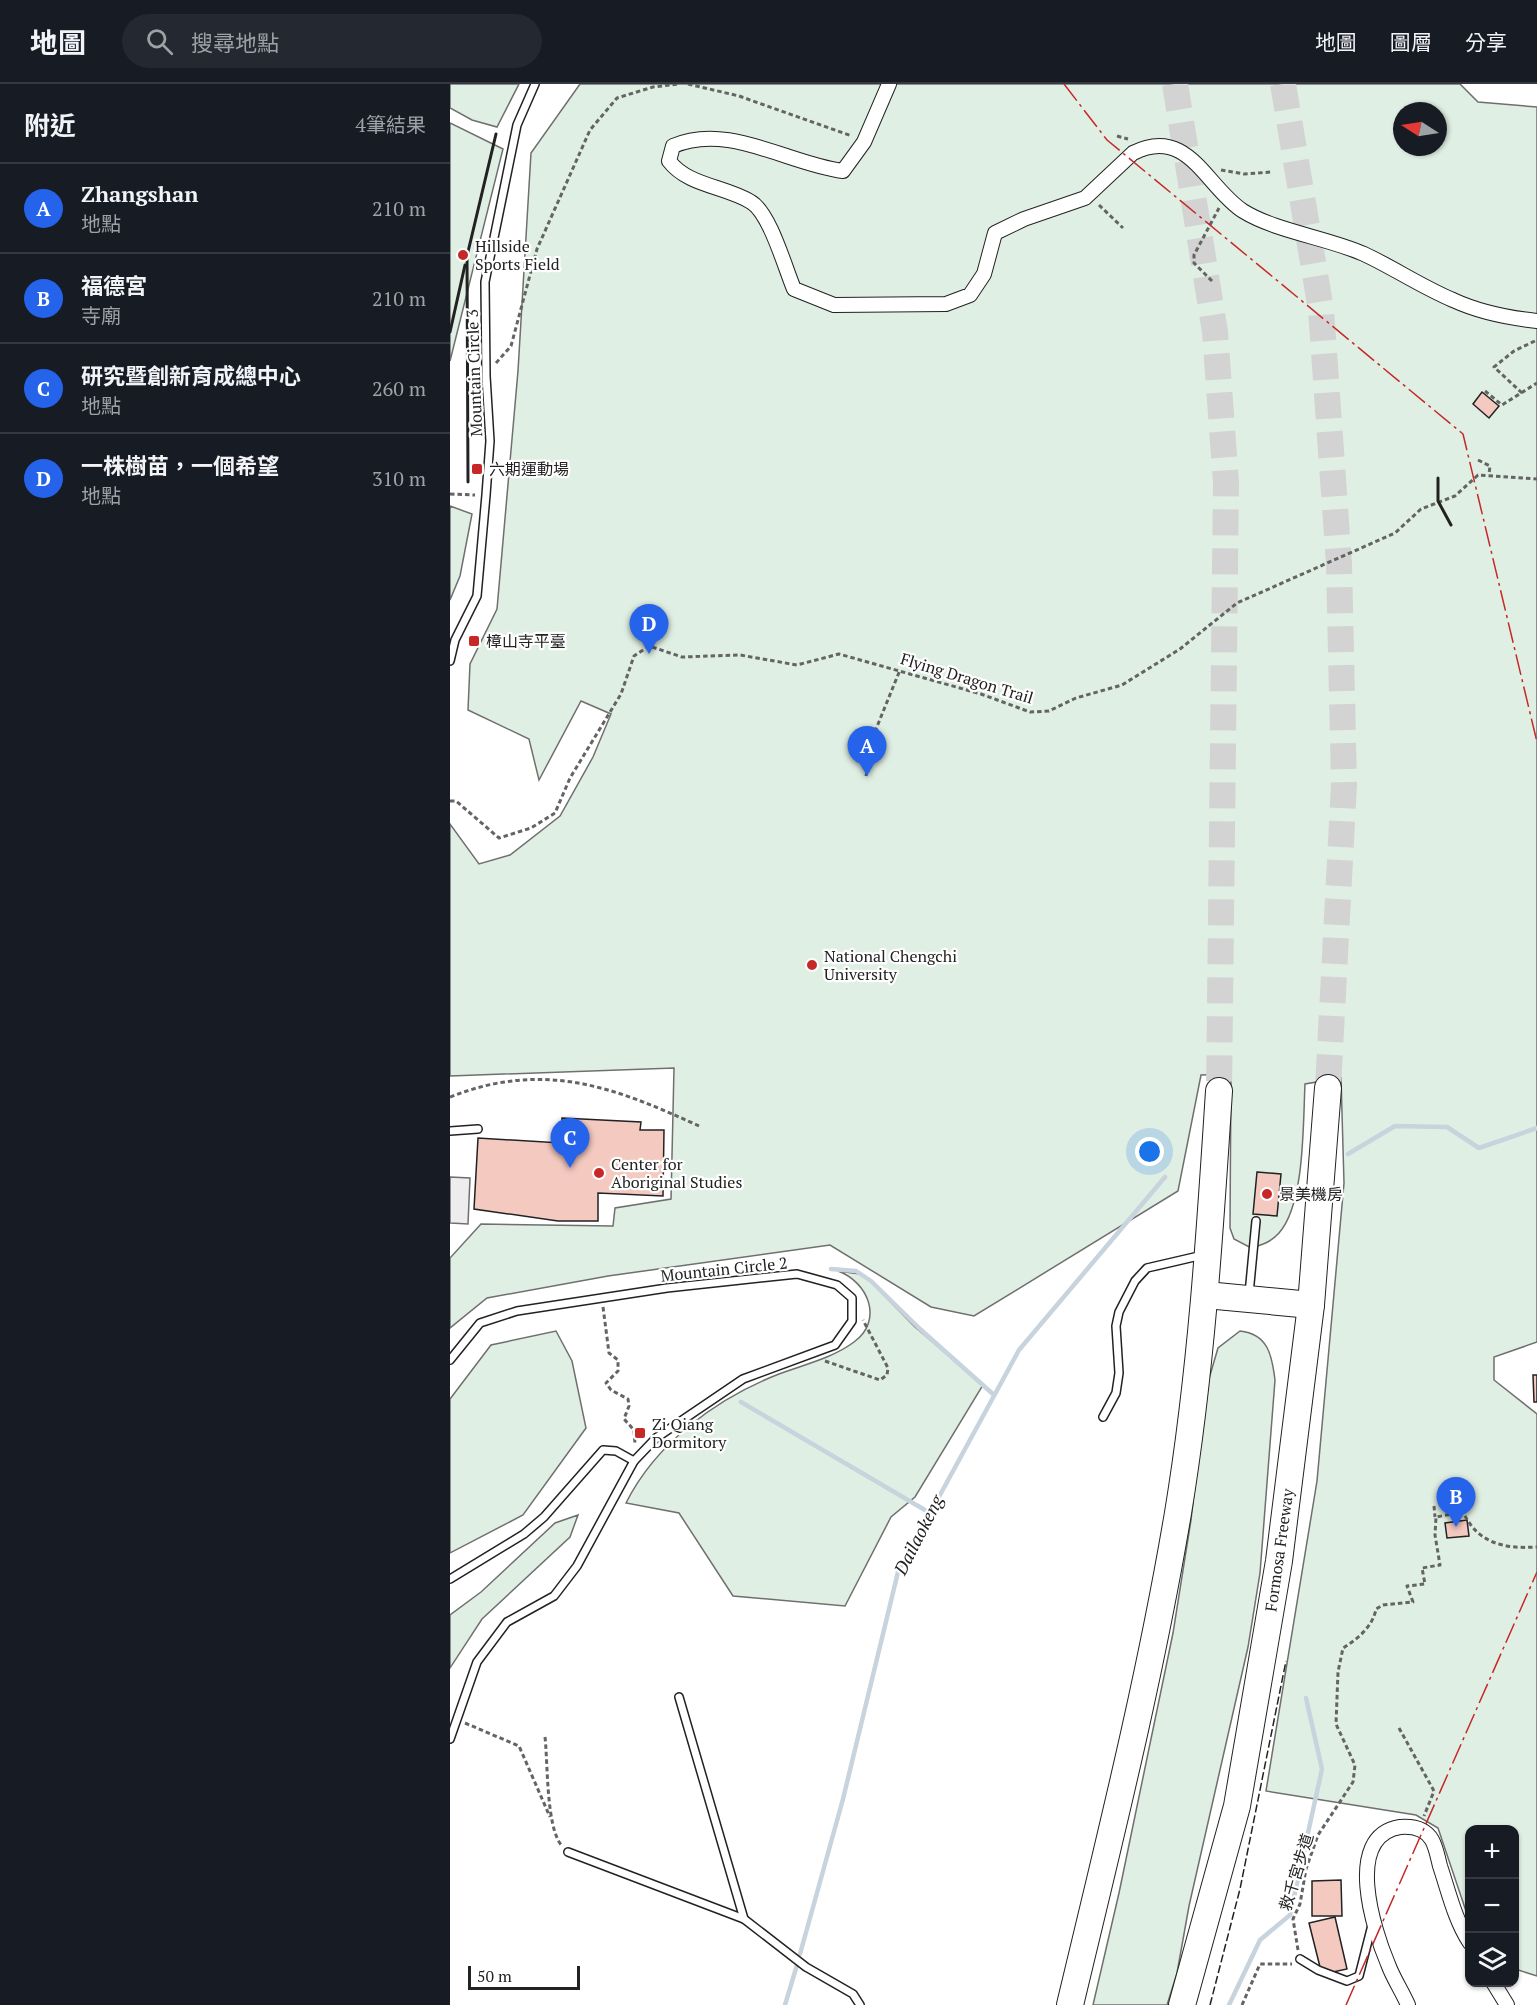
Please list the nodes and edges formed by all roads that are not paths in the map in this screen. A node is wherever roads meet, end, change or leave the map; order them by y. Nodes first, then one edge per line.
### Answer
1 (535, 84) edge
2 (889, 84) edge
3 (1537, 321) edge
4 (453, 641) edge
5 (450, 661) edge
6 (1328, 1088) tunnel mouth
7 (1219, 1091) tunnel mouth
8 (478, 1129) dead end
9 (450, 1131) edge
10 (1256, 1221) dead end
11 (1209, 1254) junction
12 (1206, 1295) junction
13 (1249, 1299) junction
14 (1311, 1305) junction
15 (450, 1360) edge
16 (1102, 1417) dead end
17 (634, 1461) junction
18 (450, 1579) edge
19 (680, 1697) dead end
20 (450, 1739) edge
21 (568, 1851) road end
22 (1374, 1918) junction
23 (744, 1919) junction
24 (1465, 1933) edge
25 (1300, 1959) road end
26 (1190, 1979) junction
27 (1496, 1987) edge
28 (860, 2005) edge
29 (1070, 2005) edge
30 (1182, 2005) edge
31 (1193, 2005) edge
32 (1408, 2005) edge
33 (1507, 2005) edge

1 - 4 lane, Mountain Circle 3
2 - 3 street
4 - 5 lane, Mountain Circle 3
6 - 14 highway, Formosa Freeway
7 - 11 highway
8 - 9 lane
10 - 13 lane
11 - 12 highway
11 - 16 lane
12 - 13 highway
12 - 29 highway
13 - 14 highway
14 - 26 highway, Formosa Freeway
15 - 17 lane, Mountain Circle 2
17 - 18 lane
17 - 20 lane
19 - 23 lane
21 - 23 lane
22 - 24 street
22 - 25 lane
22 - 32 street
23 - 28 lane
26 - 30 highway, Formosa Freeway
26 - 31 highway
27 - 33 street

